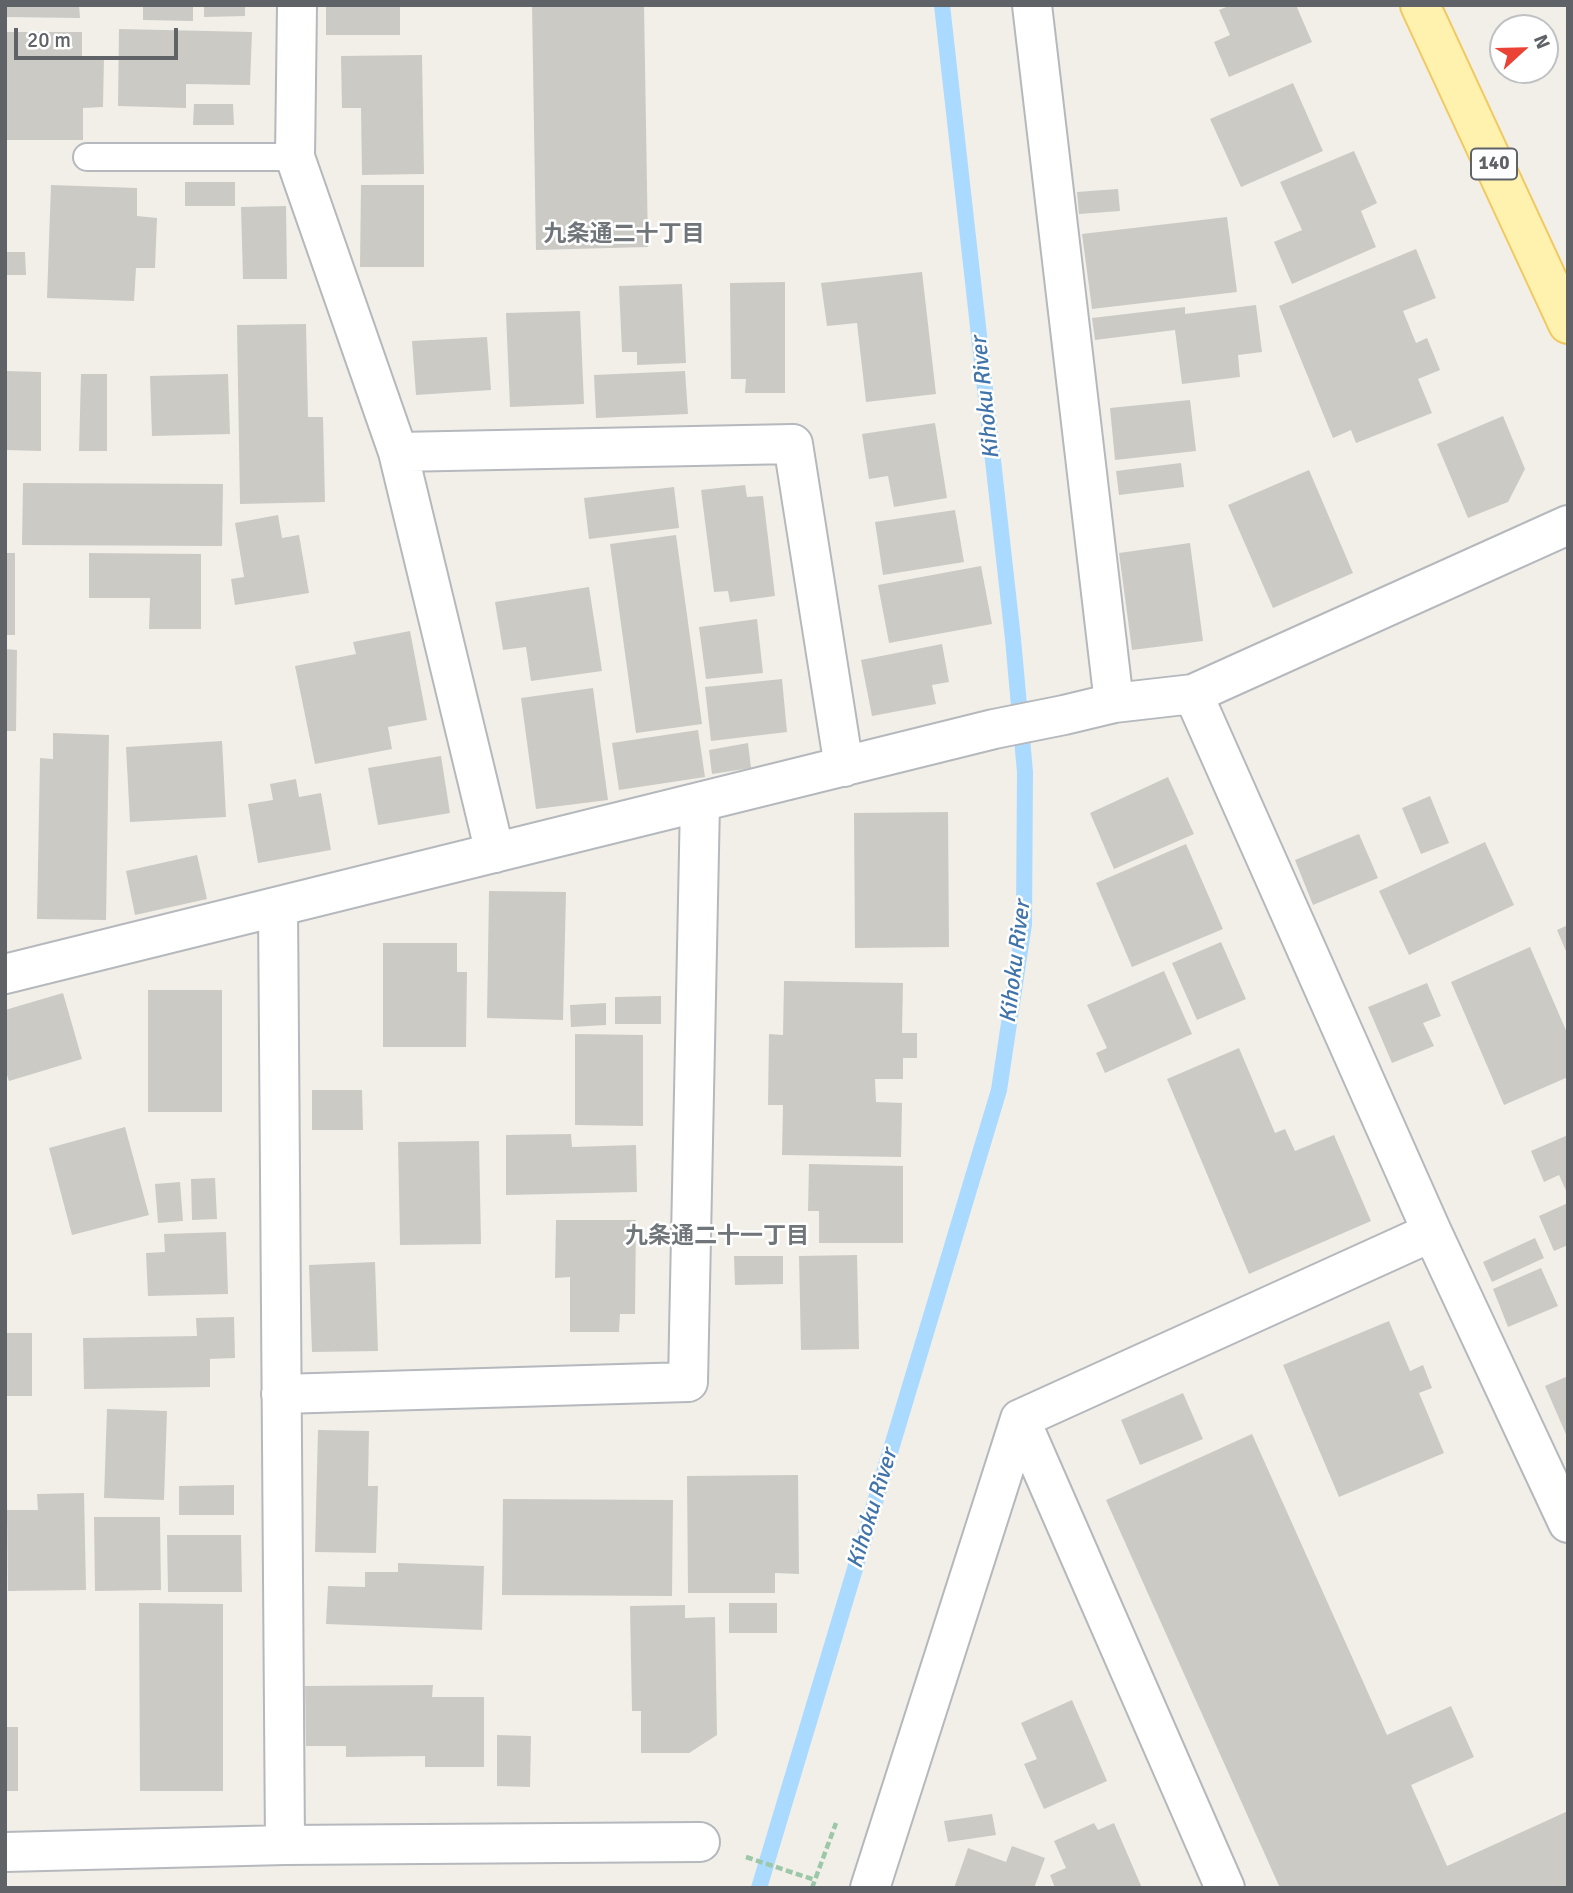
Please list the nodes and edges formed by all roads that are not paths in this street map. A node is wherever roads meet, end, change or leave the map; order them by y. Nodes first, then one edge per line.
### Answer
1 (297, 5) edge
2 (1032, 5) edge
3 (1420, 5) edge
4 (87, 157) dead end
5 (295, 157) junction
6 (1568, 324) edge
7 (398, 452) junction
8 (1568, 525) edge
9 (1193, 694) junction
10 (1114, 703) junction
11 (844, 767) junction
12 (700, 803) junction
13 (495, 853) junction
14 (278, 906) junction
15 (5, 974) edge
16 (1432, 1232) junction
17 (281, 1394) junction
18 (1020, 1419) junction
19 (1568, 1523) edge
20 (700, 1842) dead end
21 (285, 1845) junction
22 (5, 1852) edge
23 (870, 1888) edge
24 (1225, 1888) edge

1 - 5 street
2 - 10 street
3 - 6 main road, 140
4 - 5 lane
5 - 7 street
7 - 11 street
7 - 13 street
8 - 9 street
9 - 10 street
9 - 16 street
10 - 11 street
11 - 12 street
12 - 13 street
12 - 17 street
13 - 14 street
14 - 15 street
14 - 17 street
16 - 18 street
16 - 19 street
17 - 21 street
18 - 23 street
18 - 24 street
20 - 21 street
21 - 22 street

